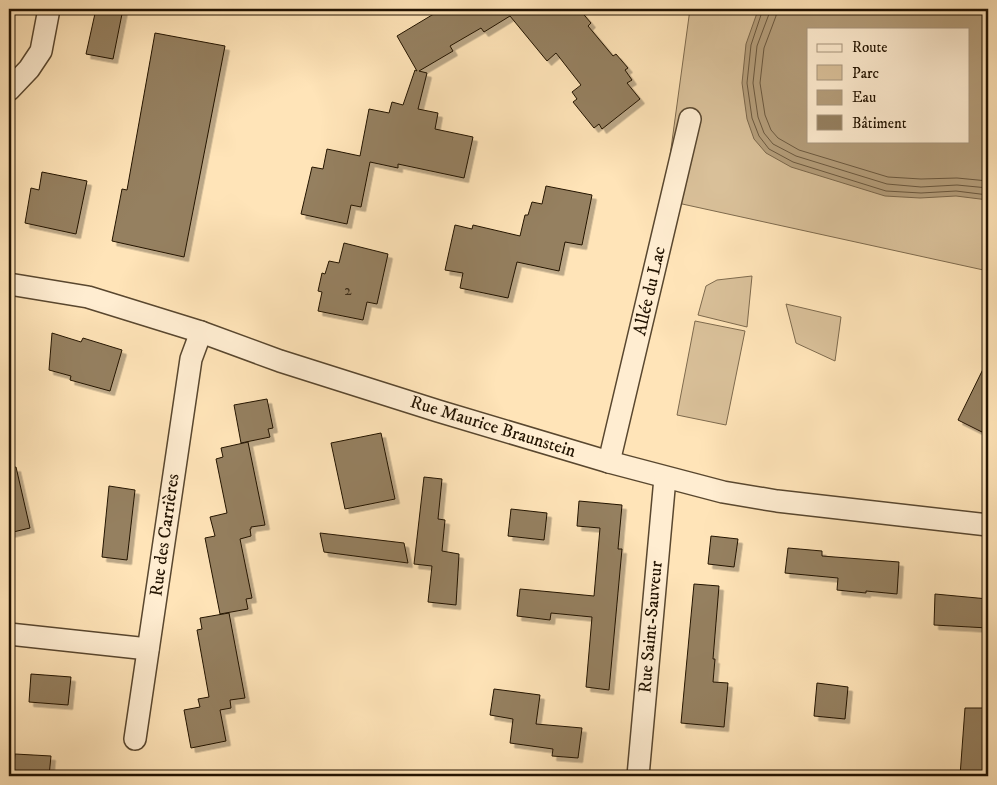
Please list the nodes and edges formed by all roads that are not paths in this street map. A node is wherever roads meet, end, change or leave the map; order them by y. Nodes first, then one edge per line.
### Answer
1 (49, 9) edge
2 (9, 65) edge
3 (30, 68) junction
4 (9, 90) edge
5 (690, 119) dead end
6 (9, 284) edge
7 (201, 332) junction
8 (609, 462) junction
9 (664, 478) junction
10 (988, 525) edge
11 (9, 634) edge
12 (148, 649) junction
13 (135, 739) dead end
14 (638, 776) edge

1 - 3 street
2 - 3 street
3 - 4 street
5 - 8 street, Allée du Lac
6 - 7 street, Rue Maurice Braunstein
7 - 8 street, Rue Maurice Braunstein
7 - 12 street, Rue des Carrières
8 - 9 street, Rue Maurice Braunstein
9 - 10 street, Rue Maurice Braunstein
9 - 14 street, Rue Saint-Sauveur
11 - 12 street
12 - 13 street, Rue des Carrières

